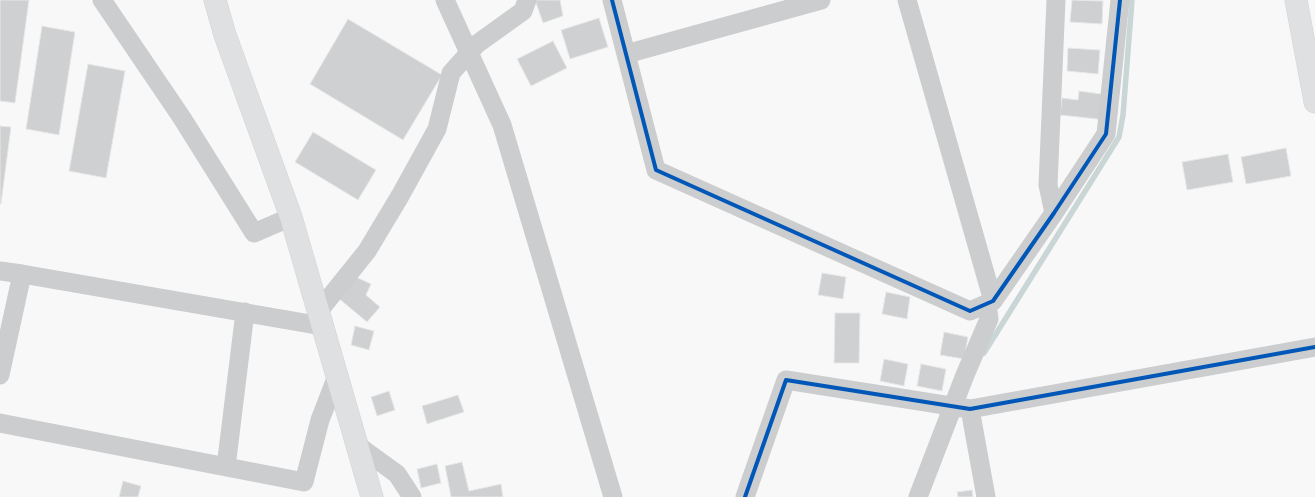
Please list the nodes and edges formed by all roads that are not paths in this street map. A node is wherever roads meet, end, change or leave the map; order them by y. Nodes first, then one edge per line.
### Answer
1 (102, 0) edge
2 (215, 0) edge
3 (445, 0) edge
4 (527, 0) edge
5 (612, 0) edge
6 (821, 0) edge
7 (907, 0) edge
8 (1056, 0) edge
9 (1120, 0) edge
10 (1296, 0) edge
11 (470, 54) junction
12 (626, 54) junction
13 (1315, 102) edge
14 (1054, 213) junction
15 (291, 217) junction
16 (0, 271) edge
17 (22, 274) junction
18 (990, 302) junction
19 (245, 312) junction
20 (320, 319) junction
21 (1315, 347) edge
22 (0, 375) edge
23 (337, 376) junction
24 (961, 408) junction
25 (0, 423) edge
26 (357, 445) junction
27 (226, 467) junction
28 (372, 497) edge
29 (412, 497) edge
30 (613, 497) edge
31 (744, 497) edge
32 (918, 497) edge
33 (986, 497) edge

1 - 15 street
2 - 15 street
3 - 11 street
4 - 11 street
5 - 12 street
6 - 12 street
7 - 18 street
8 - 14 street
9 - 14 street
10 - 13 street
11 - 20 street
11 - 30 street
12 - 18 street
14 - 18 street
15 - 20 street
16 - 17 street
17 - 19 street
17 - 22 street
18 - 24 street
19 - 20 street
19 - 27 street
20 - 23 street
21 - 24 street
23 - 26 street
23 - 27 street
24 - 31 street
24 - 32 street
24 - 33 street
25 - 27 street
26 - 28 street
26 - 29 street

